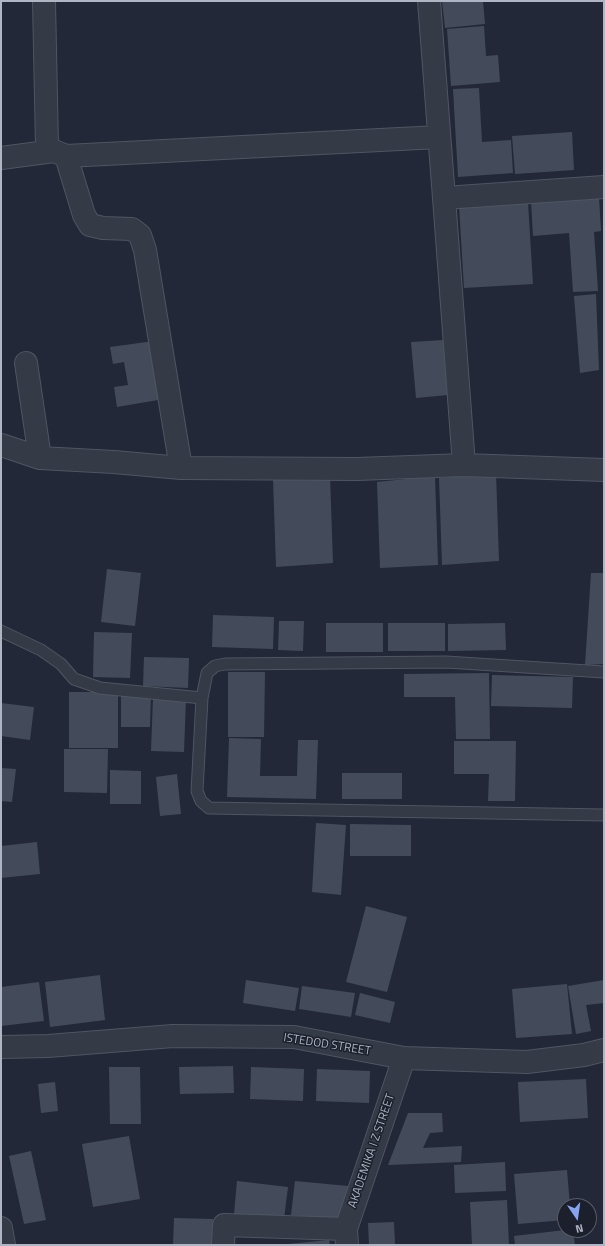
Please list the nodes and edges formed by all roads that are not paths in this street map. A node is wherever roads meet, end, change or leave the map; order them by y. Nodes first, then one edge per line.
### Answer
1 (44, 1) edge
2 (429, 1) edge
3 (439, 137) junction
4 (60, 154) junction
5 (1, 158) edge
6 (604, 187) edge
7 (444, 198) junction
8 (26, 363) dead end
9 (1, 445) edge
10 (40, 458) junction
11 (464, 465) junction
12 (181, 468) junction
13 (604, 470) edge
14 (1, 631) edge
15 (604, 672) edge
16 (202, 698) junction
17 (604, 815) edge
18 (1, 1047) edge
19 (604, 1050) edge
20 (404, 1058) junction
21 (1, 1228) edge
22 (346, 1237) edge
23 (4, 1245) edge
24 (223, 1245) edge

1 - 4 street
2 - 3 street
3 - 4 street
3 - 7 street
4 - 5 street
4 - 12 street
6 - 7 street
7 - 11 street
8 - 10 street
9 - 10 street
10 - 12 street
11 - 12 street
11 - 13 street
14 - 16 lane
15 - 16 lane
16 - 17 lane
18 - 20 street, ISTEDOD STREET
19 - 20 street, ISTEDOD STREET
20 - 22 street, AKADEMIKA I Z STREET
21 - 23 street
22 - 24 street

